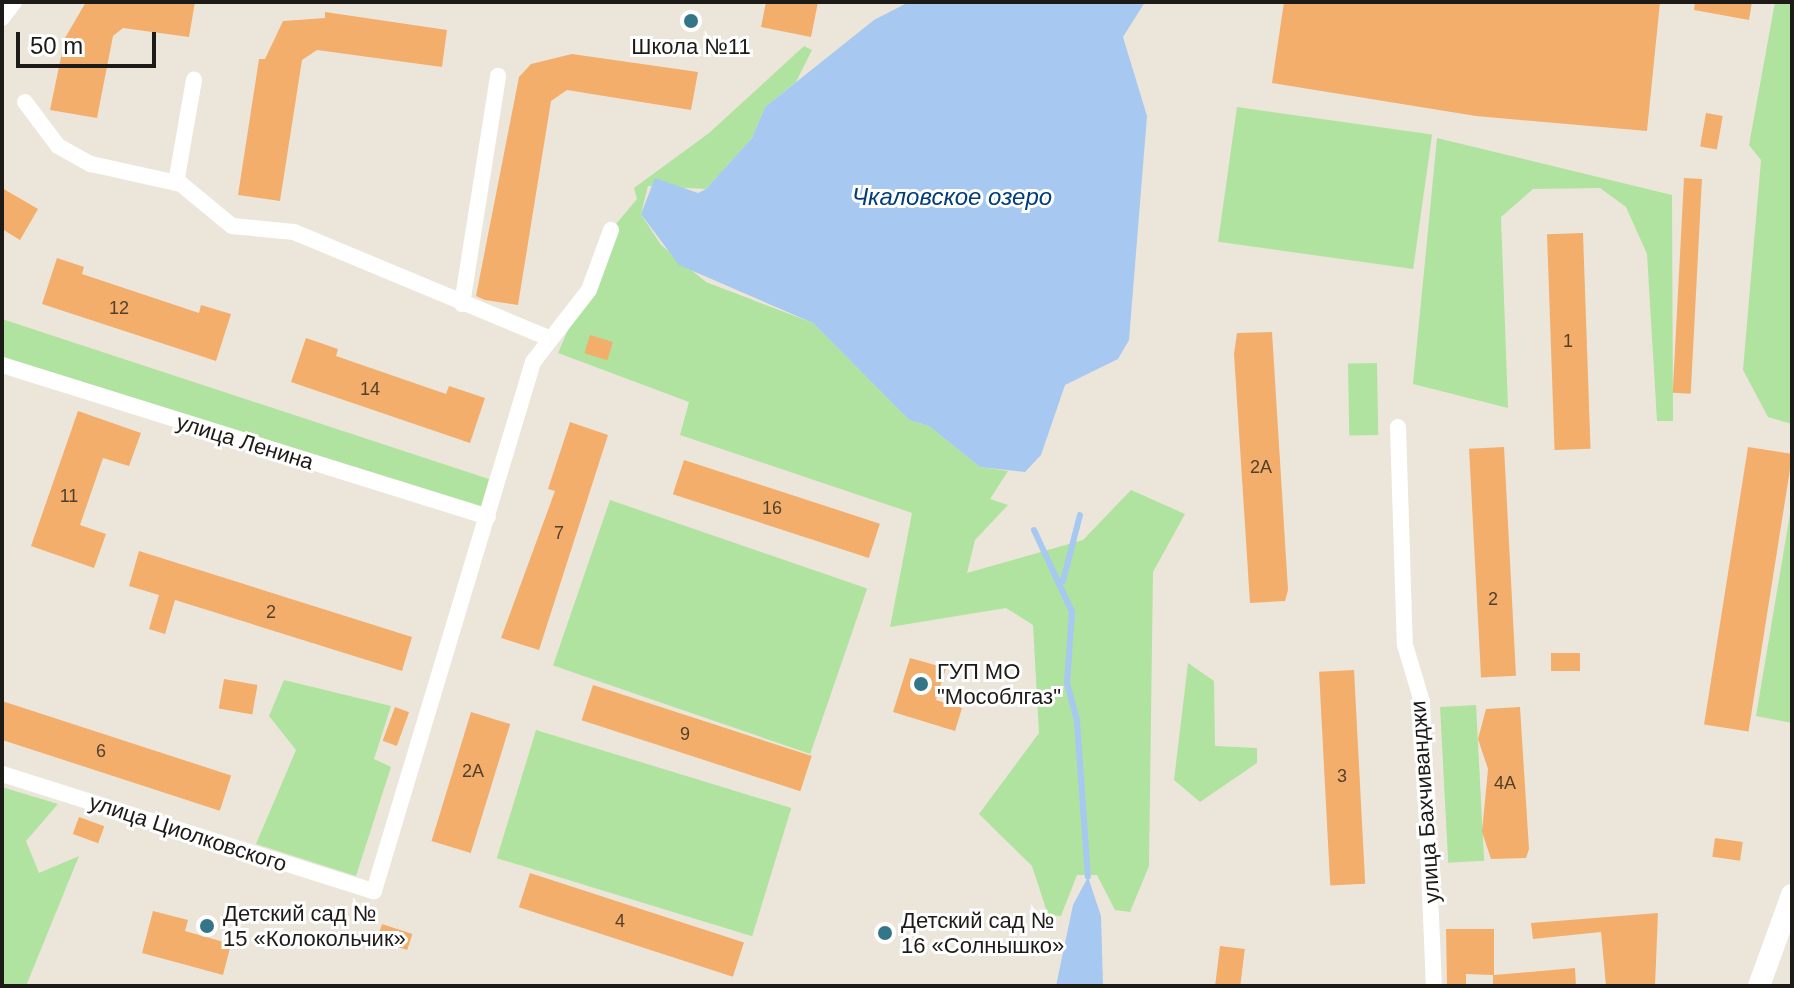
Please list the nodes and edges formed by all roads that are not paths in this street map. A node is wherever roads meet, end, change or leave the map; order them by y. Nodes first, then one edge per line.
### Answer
1 (14, 2) edge
2 (2, 18) edge
3 (498, 76) dead end
4 (194, 80) dead end
5 (25, 102) dead end
6 (176, 183) junction
7 (611, 230) dead end
8 (462, 304) junction
9 (551, 339) junction
10 (2, 365) edge
11 (1398, 427) dead end
12 (488, 517) junction
13 (2, 774) edge
14 (1792, 895) edge
15 (1434, 986) edge
16 (1759, 986) edge

1 - 2 street
3 - 8 street
4 - 6 street
5 - 6 street
6 - 8 street
7 - 9 street
8 - 9 street
9 - 12 street
10 - 12 street, улица Ленина
11 - 15 street, улица Бахчиванджи
12 - 13 street, улица Циолковского
14 - 16 main road

